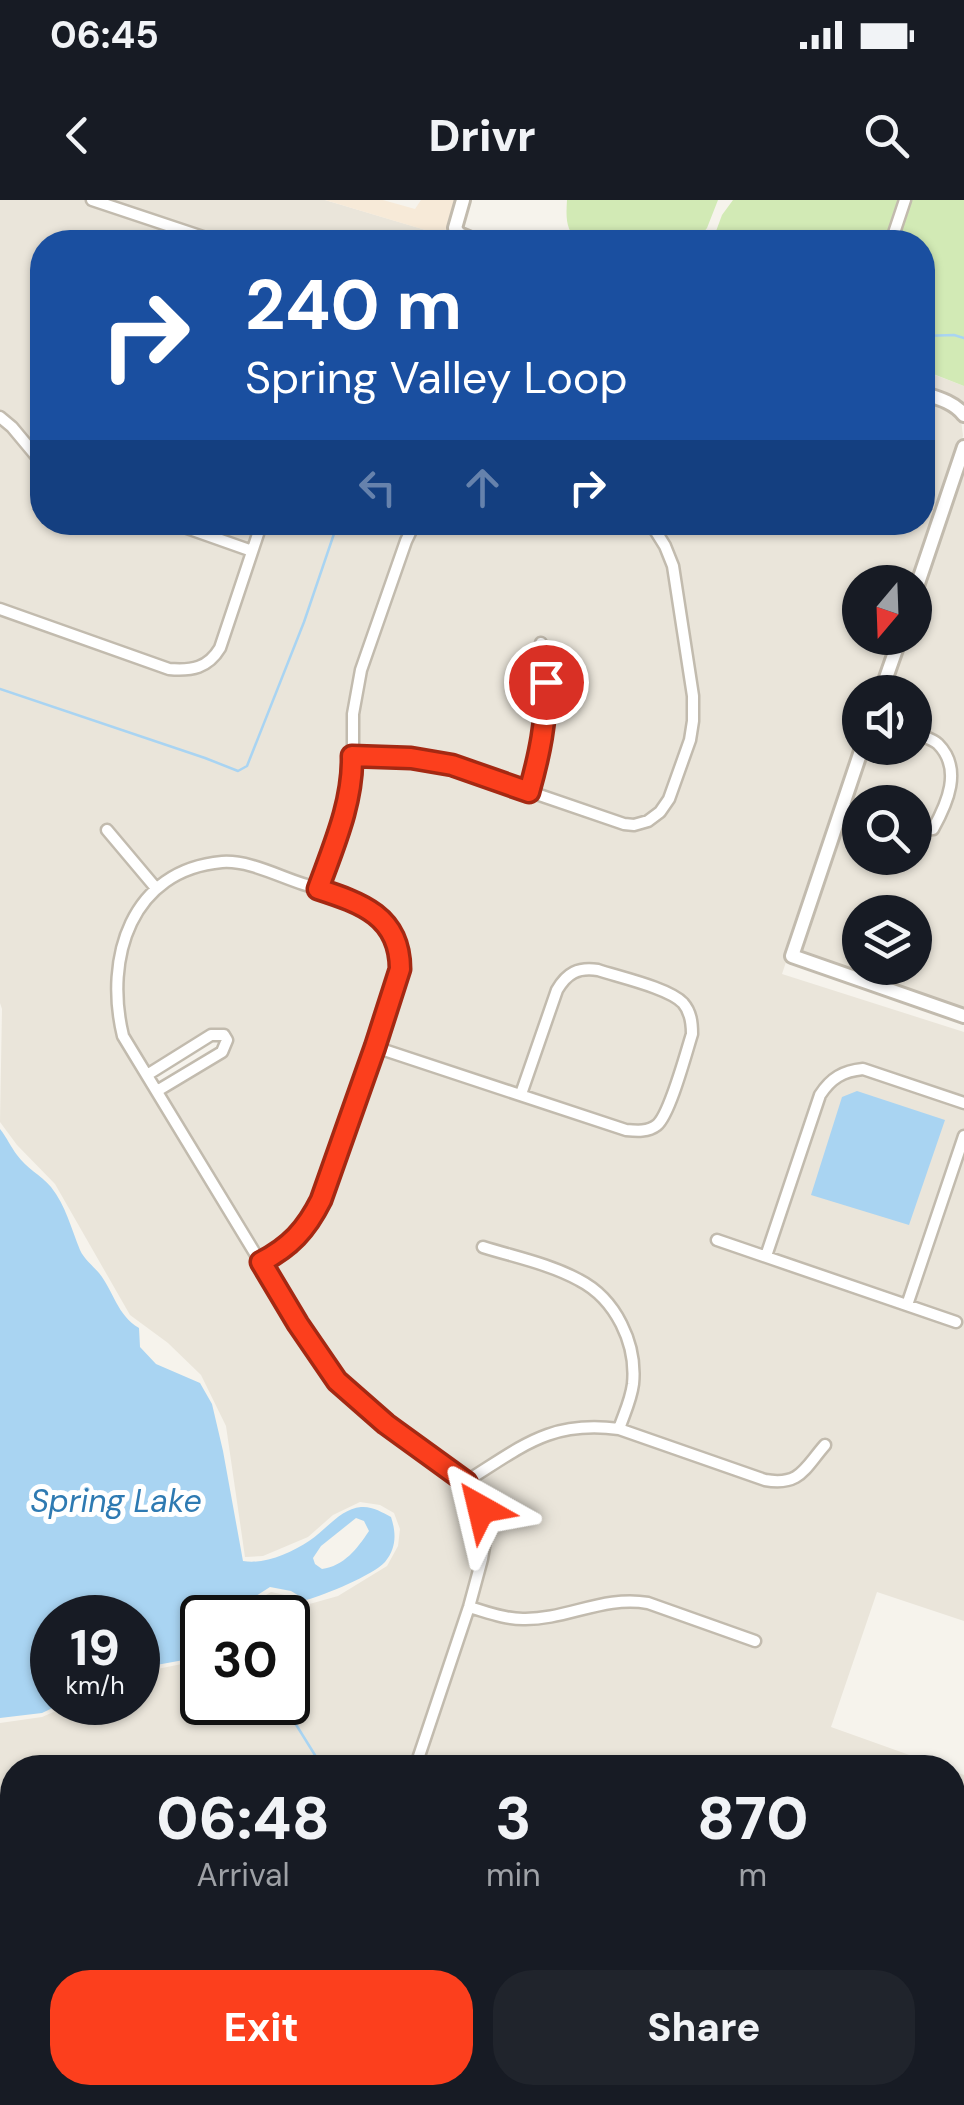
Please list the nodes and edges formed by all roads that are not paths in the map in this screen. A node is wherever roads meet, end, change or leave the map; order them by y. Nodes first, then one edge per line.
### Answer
1 (92, 200) edge
2 (464, 200) edge
3 (905, 200) edge
4 (182, 230) edge
5 (456, 230) edge
6 (895, 230) edge
7 (935, 397) edge
8 (964, 415) edge
9 (0, 417) edge
10 (964, 447) edge
11 (30, 450) edge
12 (935, 533) edge
13 (208, 535) edge
14 (257, 535) edge
15 (409, 535) edge
16 (658, 535) edge
17 (934, 535) edge
18 (252, 550) junction
19 (924, 565) edge
20 (0, 609) edge
21 (541, 643) dead end
22 (932, 741) edge
23 (352, 756) junction
24 (529, 792) junction
25 (842, 807) edge
26 (932, 829) edge
27 (107, 830) dead end
28 (155, 887) junction
29 (318, 889) junction
30 (964, 1016) edge
31 (375, 1047) junction
32 (147, 1075) junction
33 (157, 1092) junction
34 (520, 1094) junction
35 (964, 1103) edge
36 (964, 1136) edge
37 (717, 1240) dead end
38 (483, 1247) dead end
39 (766, 1256) junction
40 (261, 1262) junction
41 (907, 1305) junction
42 (956, 1322) dead end
43 (619, 1429) junction
44 (825, 1444) dead end
45 (466, 1482) junction
46 (469, 1607) junction
47 (755, 1641) dead end
48 (419, 1755) edge

1 - 4 street
2 - 5 street
3 - 6 street
7 - 8 street
9 - 11 street
10 - 12 street
13 - 18 street
14 - 18 street
15 - 23 street
16 - 24 street
17 - 19 street
18 - 20 street
21 - 24 street
22 - 26 street
23 - 24 street
23 - 29 street
25 - 30 street
27 - 28 street
28 - 29 street
28 - 32 street
29 - 31 street
31 - 34 street
31 - 40 street
32 - 33 street
32 - 33 street
33 - 40 street
34 - 34 street
35 - 39 street
36 - 41 street
37 - 39 street
38 - 43 street
39 - 41 street
40 - 45 street
41 - 42 street
43 - 44 street
43 - 45 street
45 - 46 street
46 - 47 street
46 - 48 street

